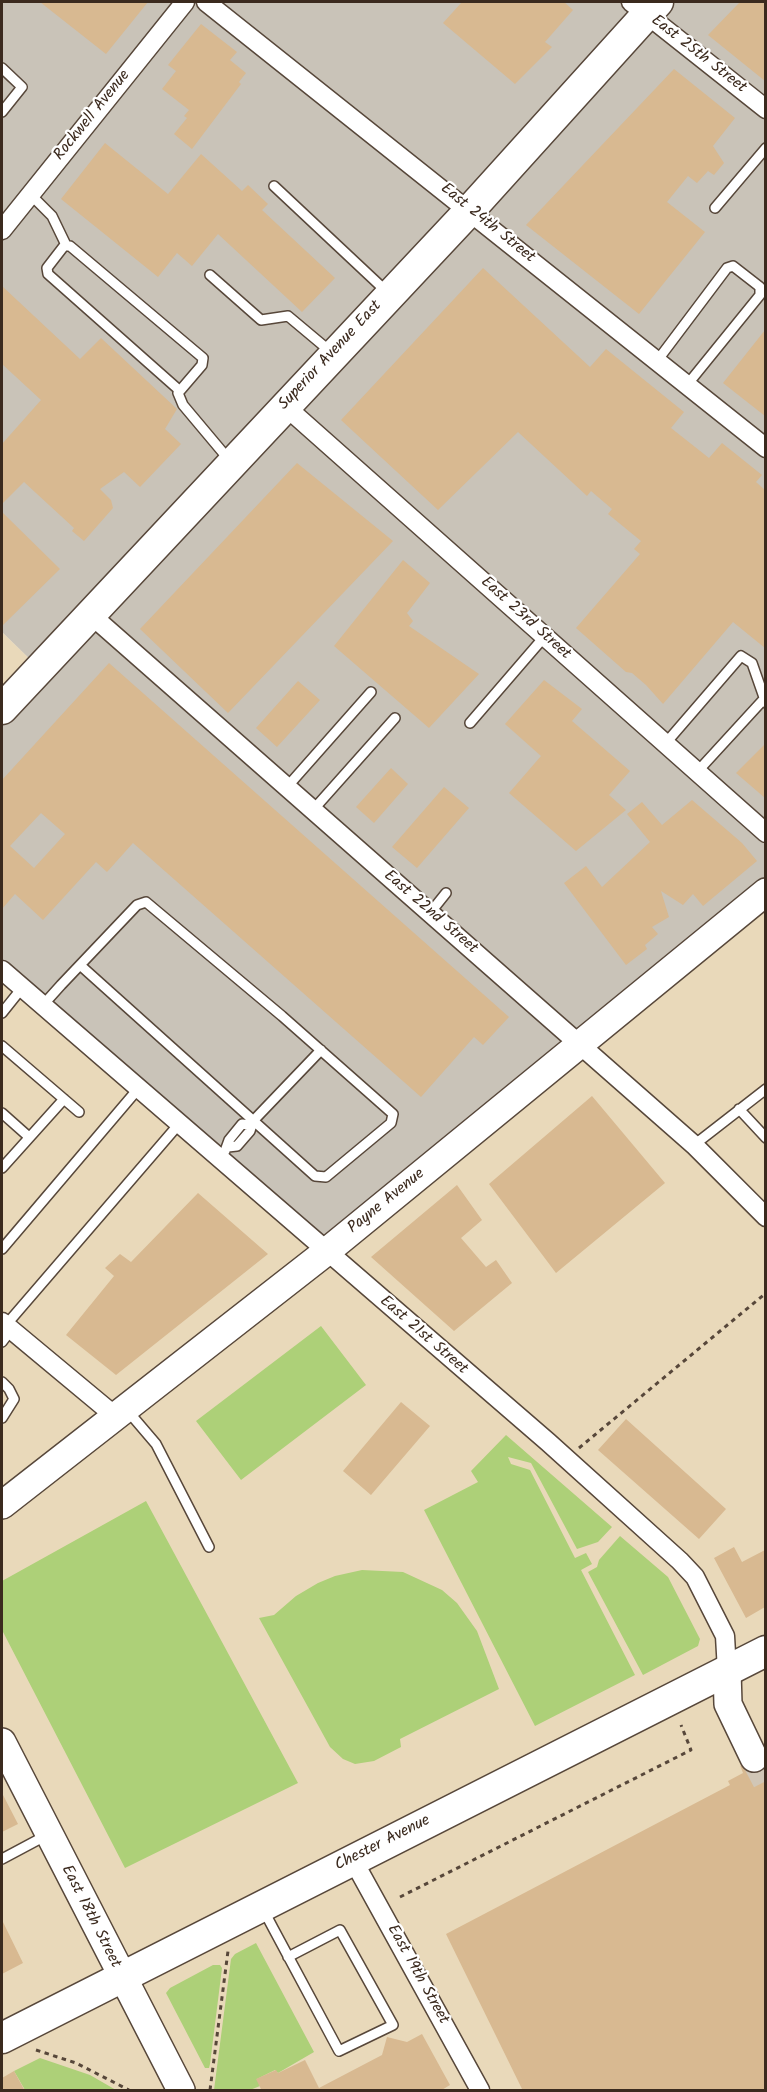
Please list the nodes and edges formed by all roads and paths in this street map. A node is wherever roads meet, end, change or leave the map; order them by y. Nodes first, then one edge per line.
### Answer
1 (186, 2) edge
2 (206, 2) edge
3 (645, 6) edge
4 (2, 68) edge
5 (765, 109) edge
6 (2, 112) edge
7 (765, 148) edge
8 (274, 186) dead end
9 (30, 194) junction
10 (715, 208) dead end
11 (470, 210) junction
12 (2, 230) edge
13 (66, 245) junction
14 (210, 275) dead end
15 (389, 294) junction
16 (333, 354) junction
17 (657, 361) junction
18 (687, 385) junction
19 (179, 390) junction
20 (285, 406) junction
21 (765, 448) edge
22 (232, 463) junction
23 (90, 614) junction
24 (545, 636) junction
25 (370, 692) dead end
26 (764, 701) edge
27 (2, 709) edge
28 (396, 718) dead end
29 (470, 723) dead end
30 (665, 744) junction
31 (697, 772) junction
32 (287, 787) junction
33 (312, 810) junction
34 (765, 833) edge
35 (765, 892) edge
36 (446, 893) dead end
37 (430, 913) junction
38 (80, 965) junction
39 (2, 970) edge
40 (22, 988) junction
41 (43, 1005) junction
42 (2, 1013) edge
43 (579, 1045) junction
44 (2, 1046) edge
45 (321, 1050) junction
46 (138, 1089) junction
47 (765, 1089) edge
48 (64, 1099) junction
49 (739, 1109) junction
50 (80, 1112) dead end
51 (2, 1113) edge
52 (251, 1123) junction
53 (179, 1124) junction
54 (764, 1132) edge
55 (29, 1137) junction
56 (694, 1145) junction
57 (223, 1153) junction
58 (2, 1168) edge
59 (765, 1217) edge
60 (2, 1250) edge
61 (326, 1252) junction
62 (765, 1293) edge
63 (5, 1330) edge
64 (2, 1382) edge
65 (120, 1412) junction
66 (2, 1418) edge
67 (577, 1449) dead end
68 (2, 1505) edge
69 (209, 1547) dead end
70 (765, 1651) edge
71 (727, 1671) junction
72 (681, 1725) dead end
73 (3, 1748) edge
74 (754, 1758) tunnel mouth
75 (49, 1834) junction
76 (2, 1859) edge
77 (353, 1860) junction
78 (400, 1897) dead end
79 (262, 1906) junction
80 (228, 1951) dead end
81 (288, 1957) junction
82 (121, 1976) junction
83 (2, 2038) edge
84 (36, 2050) dead end
85 (210, 2090) edge
86 (129, 2091) edge
87 (181, 2091) edge
88 (480, 2091) edge

1 - 9 street, Rockwell Avenue
2 - 11 street, East 24th Street
3 - 5 street, East 25th Street
3 - 11 main road, Superior Avenue East
4 - 6 lane
7 - 10 lane
8 - 15 lane
9 - 12 street, Rockwell Avenue
9 - 13 lane
11 - 15 main road, Superior Avenue East
11 - 17 street, East 24th Street
13 - 19 lane
13 - 19 lane
14 - 16 lane
15 - 16 main road, Superior Avenue East
16 - 20 main road, Superior Avenue East
17 - 18 street, East 24th Street
17 - 18 lane
18 - 21 street, East 24th Street
19 - 22 lane
20 - 22 main road, Superior Avenue East
20 - 24 street, East 23rd Street
22 - 23 main road, Superior Avenue East
23 - 27 main road, Superior Avenue East
23 - 32 street, East 22nd Street
24 - 29 lane
24 - 30 street, East 23rd Street
25 - 32 lane
26 - 30 lane
26 - 31 lane
28 - 33 lane
30 - 31 street, East 23rd Street
31 - 34 street, East 23rd Street
32 - 33 street, East 22nd Street
33 - 37 street, East 22nd Street
35 - 43 street, Payne Avenue
36 - 37 lane
37 - 43 street, East 22nd Street
38 - 41 lane
38 - 45 lane
38 - 52 lane
39 - 40 street, East 21st Street
40 - 41 street, East 21st Street
40 - 42 lane
41 - 46 street, East 21st Street
43 - 56 street, East 22nd Street
43 - 61 street, Payne Avenue
44 - 48 lane
45 - 52 lane
45 - 52 lane
46 - 53 street, East 21st Street
46 - 60 lane
47 - 49 lane
48 - 50 lane
48 - 55 lane
49 - 54 lane
49 - 56 lane
51 - 55 lane
52 - 57 lane
53 - 57 street, East 21st Street
53 - 63 lane
55 - 58 lane
56 - 59 street, East 22nd Street
57 - 61 street, East 21st Street
61 - 65 street, Payne Avenue
61 - 71 street, East 21st Street
62 - 67 path
63 - 65 street
64 - 66 lane
65 - 68 street, Payne Avenue
65 - 69 lane
70 - 71 main road, Chester Avenue
71 - 74 street, East 21st Street
71 - 77 main road, Chester Avenue
72 - 78 path
73 - 75 street, East 18th Street
75 - 76 lane
75 - 82 street, East 18th Street
77 - 79 main road, Chester Avenue
77 - 88 street, East 19th Street
79 - 81 lane
79 - 82 main road, Chester Avenue
80 - 85 path
81 - 81 lane
82 - 83 main road, Chester Avenue
82 - 87 street, East 18th Street
84 - 86 path

